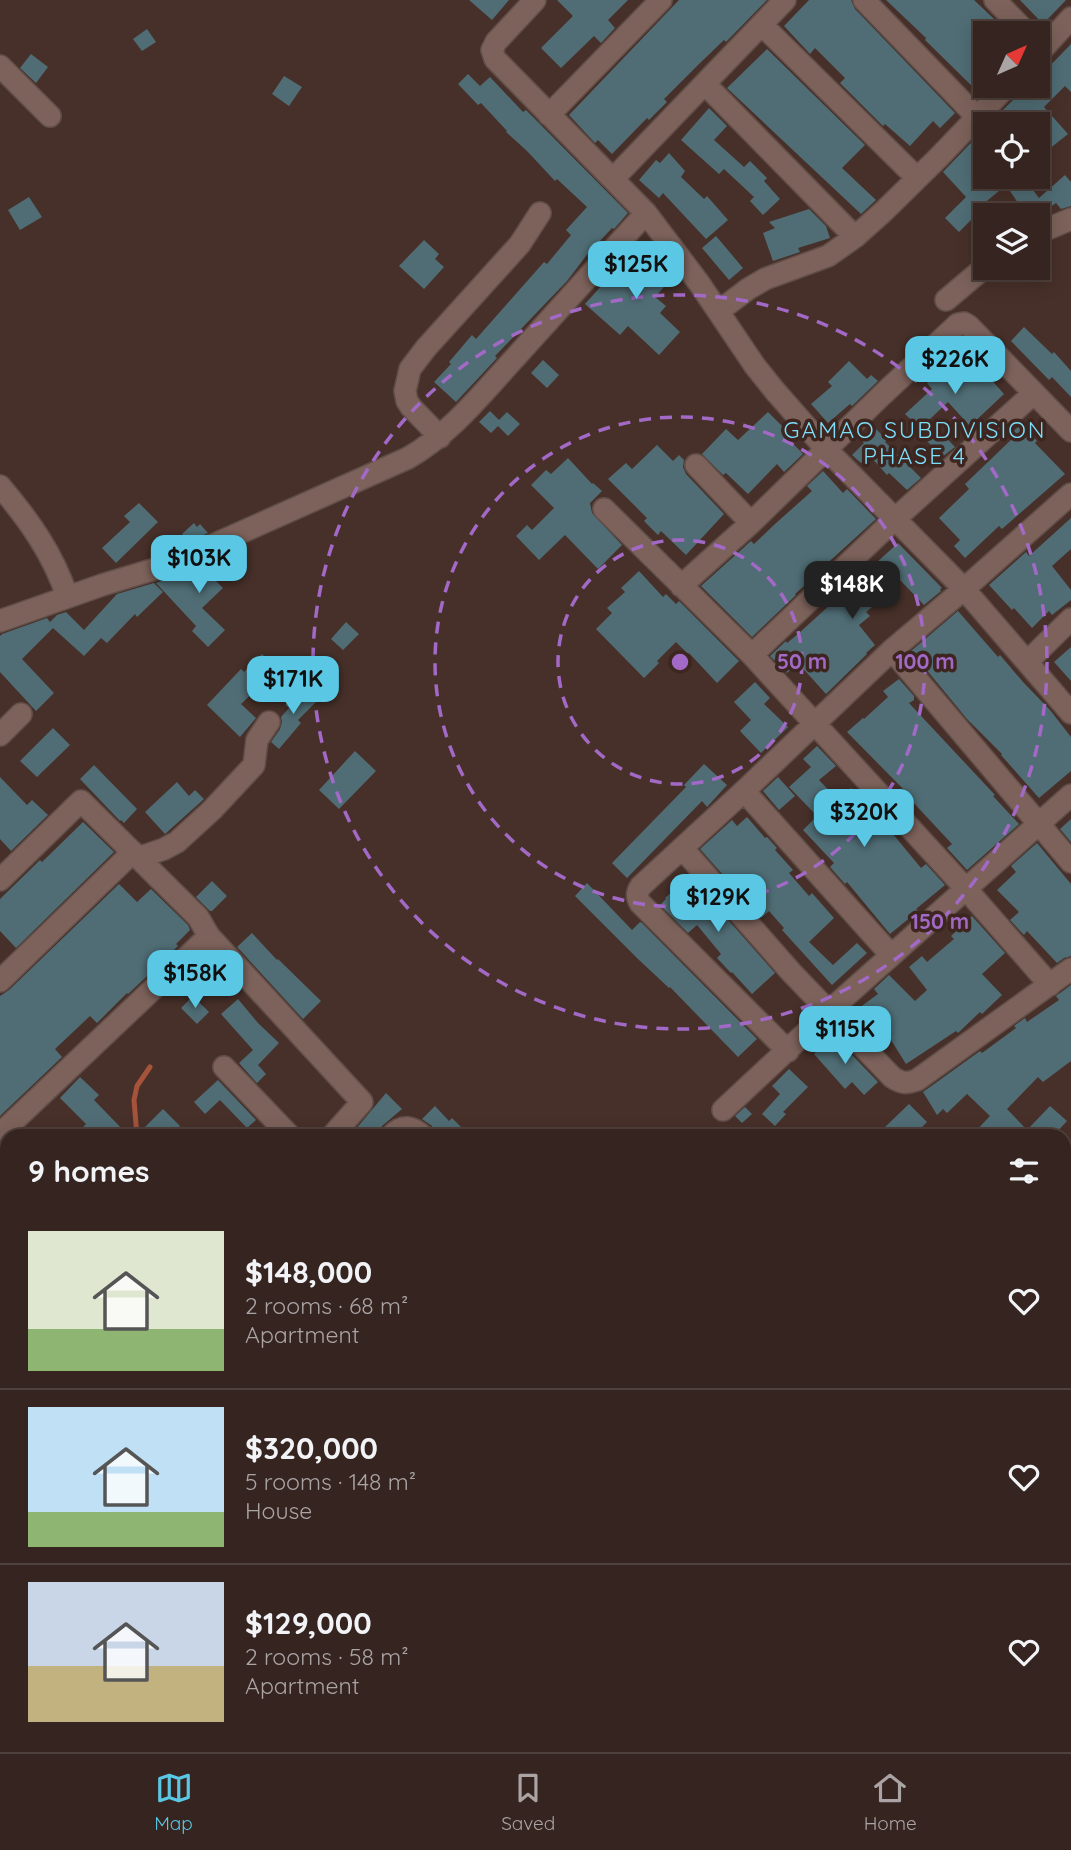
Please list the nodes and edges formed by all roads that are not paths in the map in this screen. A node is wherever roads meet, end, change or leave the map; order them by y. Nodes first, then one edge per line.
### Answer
1 (535, 0) edge
2 (662, 0) edge
3 (785, 0) edge
4 (864, 0) edge
5 (995, 0) edge
6 (1071, 18) edge
7 (1015, 21) edge
8 (762, 24) junction
9 (1050, 38) edge
10 (0, 66) edge
11 (705, 84) junction
12 (995, 98) edge
13 (982, 112) edge
14 (973, 113) edge
15 (549, 115) junction
16 (50, 116) dead end
17 (973, 121) edge
18 (917, 178) junction
19 (613, 179) junction
20 (540, 213) dead end
21 (646, 213) junction
22 (1071, 219) edge
23 (1050, 228) edge
24 (855, 237) junction
25 (973, 277) edge
26 (946, 300) dead end
27 (719, 311) junction
28 (1034, 393) junction
29 (1071, 431) edge
30 (440, 437) junction
31 (826, 449) junction
32 (696, 465) dead end
33 (0, 486) edge
34 (1071, 494) edge
35 (604, 509) dead end
36 (895, 519) junction
37 (751, 523) junction
38 (681, 586) junction
39 (964, 589) junction
40 (67, 596) junction
41 (1071, 619) edge
42 (0, 621) edge
43 (891, 650) junction
44 (752, 655) junction
45 (1027, 662) junction
46 (1071, 713) edge
47 (21, 714) dead end
48 (269, 722) dead end
49 (815, 723) junction
50 (0, 735) edge
51 (744, 790) junction
52 (1071, 795) edge
53 (1037, 824) junction
54 (682, 848) junction
55 (136, 855) junction
56 (1071, 862) edge
57 (0, 880) edge
58 (967, 890) junction
59 (209, 936) junction
60 (891, 955) junction
61 (1071, 969) edge
62 (0, 981) edge
63 (1050, 985) junction
64 (829, 1012) junction
65 (788, 1051) junction
66 (224, 1068) dead end
67 (723, 1110) dead end
68 (6, 1129) edge
69 (283, 1129) edge
70 (338, 1129) edge

1 - 15 street
2 - 15 street
3 - 8 street
4 - 14 street
5 - 7 street
6 - 9 street
8 - 11 street
8 - 18 street
10 - 16 street
11 - 19 street
11 - 24 street
12 - 13 street
15 - 19 street
17 - 18 street
18 - 24 street
19 - 21 street
20 - 30 street
21 - 27 street
21 - 30 street
22 - 23 street
24 - 27 street
25 - 26 street
27 - 31 street
28 - 29 street
28 - 31 street
28 - 36 street
30 - 40 street
31 - 36 street
31 - 37 street
32 - 37 street
33 - 40 street
34 - 39 street
35 - 38 street
36 - 39 street
36 - 44 street
37 - 38 street
38 - 44 street
39 - 43 street
39 - 45 street
40 - 42 street
41 - 45 street
43 - 49 street
43 - 53 street
44 - 49 street
45 - 46 street
47 - 50 street
48 - 55 street
49 - 51 street
49 - 58 street
51 - 54 street
51 - 60 street
52 - 53 street
53 - 56 street
53 - 58 street
54 - 64 street
54 - 65 street
55 - 57 street
55 - 59 street
55 - 62 street
58 - 60 street
58 - 63 street
59 - 68 street
59 - 70 street
60 - 64 street
61 - 63 street
63 - 64 street
64 - 65 street
65 - 67 street
66 - 69 street

